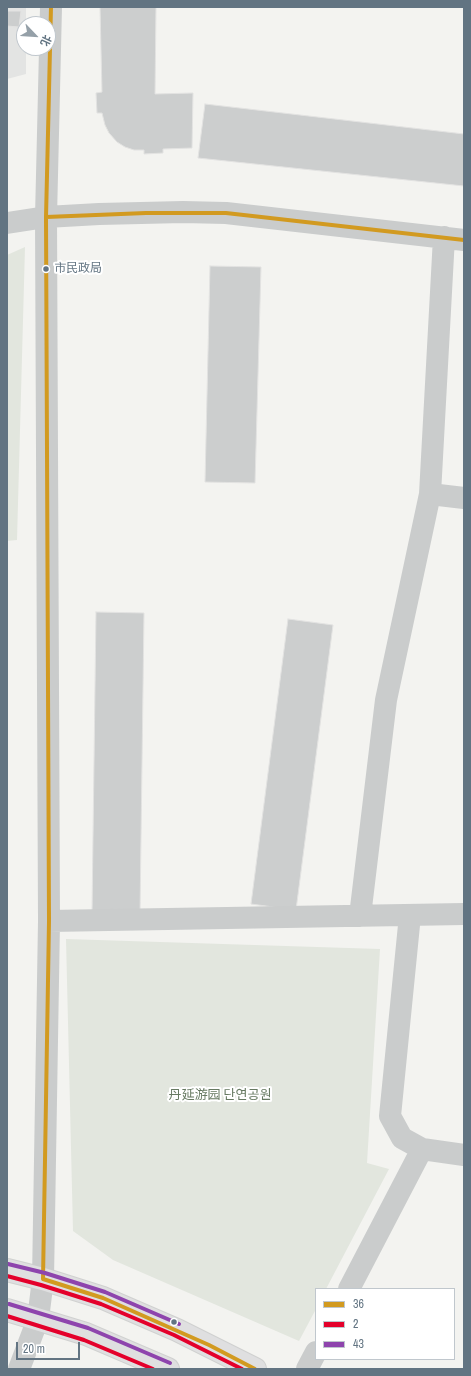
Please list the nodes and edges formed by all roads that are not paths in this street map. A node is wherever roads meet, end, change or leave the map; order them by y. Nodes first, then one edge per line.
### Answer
1 (51, 7) edge
2 (46, 217) junction
3 (7, 223) edge
4 (454, 238) edge
5 (430, 494) junction
6 (464, 498) edge
7 (464, 914) edge
8 (410, 915) junction
9 (360, 916) junction
10 (49, 921) junction
11 (422, 1149) junction
12 (464, 1155) edge
13 (7, 1270) edge
14 (43, 1279) junction
15 (350, 1288) edge
16 (7, 1310) edge
17 (38, 1319) junction
18 (315, 1354) edge
19 (19, 1369) edge
20 (168, 1369) edge
21 (255, 1369) edge
22 (307, 1369) edge

1 - 2 street
2 - 3 street
2 - 4 street
2 - 10 street
4 - 5 street
5 - 6 street
5 - 9 street
7 - 8 street
8 - 9 street
8 - 11 street
9 - 10 street
10 - 14 street
11 - 12 street
11 - 15 street
13 - 14 main road
14 - 17 street
14 - 21 main road
16 - 17 main road
17 - 19 street
17 - 20 main road
18 - 22 street

